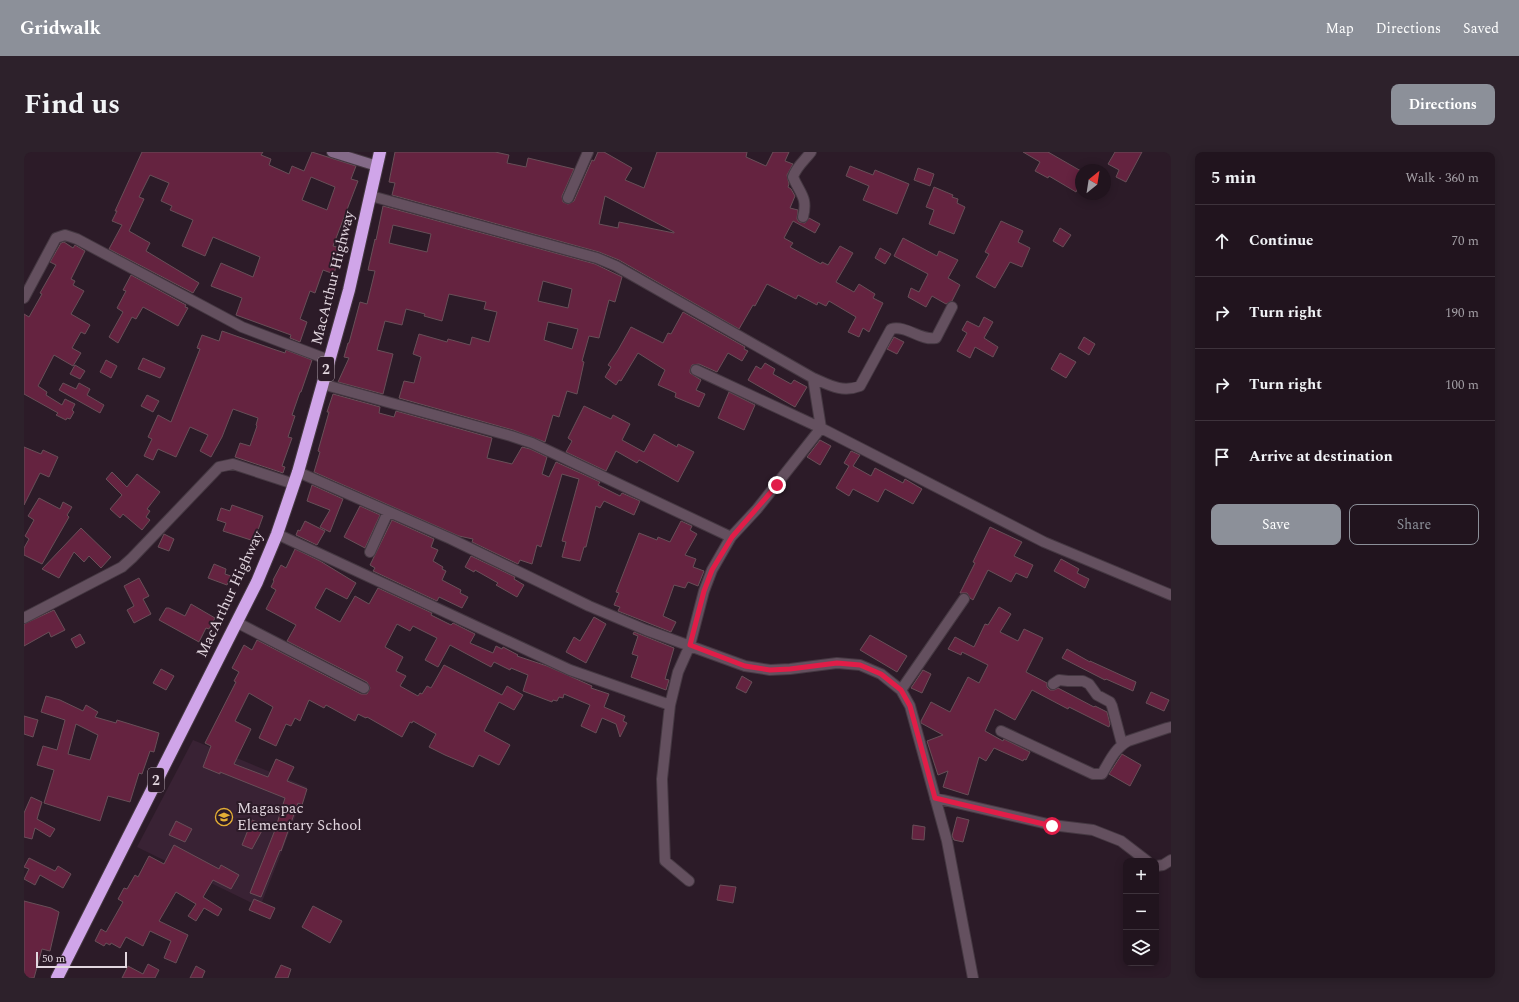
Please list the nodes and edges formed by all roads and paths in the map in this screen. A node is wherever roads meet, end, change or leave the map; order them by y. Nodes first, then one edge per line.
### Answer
1 (332, 152) edge
2 (380, 152) edge
3 (588, 152) edge
4 (811, 152) edge
5 (377, 166) junction
6 (371, 196) junction
7 (568, 198) dead end
8 (803, 217) dead end
9 (24, 298) edge
10 (952, 307) dead end
11 (329, 360) junction
12 (696, 370) dead end
13 (813, 378) junction
14 (322, 384) junction
15 (821, 428) junction
16 (296, 478) junction
17 (388, 512) junction
18 (277, 534) junction
19 (732, 537) junction
20 (370, 552) dead end
21 (1171, 595) edge
22 (964, 599) dead end
23 (24, 618) edge
24 (236, 622) junction
25 (690, 645) junction
26 (1053, 684) dead end
27 (364, 688) dead end
28 (901, 690) junction
29 (670, 705) junction
30 (1171, 728) edge
31 (1000, 731) dead end
32 (1122, 744) junction
33 (935, 798) junction
34 (1143, 858) edge
35 (1171, 860) edge
36 (1159, 866) edge
37 (689, 881) dead end
38 (57, 978) edge
39 (972, 978) edge

1 - 5 street
2 - 5 highway, MacArthur Highway / 2
3 - 7 street
4 - 8 street
5 - 6 highway, MacArthur Highway / 2
6 - 11 highway, MacArthur Highway / 2
6 - 13 street
9 - 11 street
10 - 13 street
11 - 14 highway, MacArthur Highway / 2
12 - 15 street
13 - 15 street
14 - 16 highway, MacArthur Highway / 2
14 - 19 street
15 - 19 street
15 - 21 street
16 - 17 street
16 - 18 highway, MacArthur Highway / 2
16 - 23 street
17 - 20 street
17 - 25 street
18 - 24 highway, MacArthur Highway / 2
18 - 29 street
19 - 25 street
22 - 28 street
24 - 27 street
24 - 38 highway, MacArthur Highway / 2
25 - 28 street
25 - 29 street
26 - 32 street
28 - 33 street
29 - 37 street
30 - 32 street
31 - 32 street
33 - 34 street
33 - 39 street
35 - 36 street

